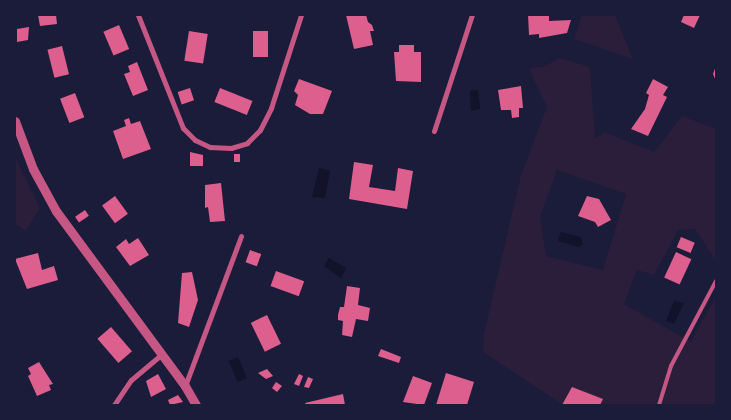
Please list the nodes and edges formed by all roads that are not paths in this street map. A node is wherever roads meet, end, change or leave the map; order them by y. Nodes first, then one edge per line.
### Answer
1 (138, 15) edge
2 (301, 15) edge
3 (472, 15) edge
4 (15, 120) edge
5 (434, 131) dead end
6 (242, 236) dead end
7 (716, 281) edge
8 (162, 354) junction
9 (185, 386) junction
10 (114, 405) edge
11 (196, 405) edge
12 (658, 405) edge

1 - 2 street
3 - 5 street
4 - 8 street
6 - 9 street
7 - 12 lane
8 - 9 street
8 - 10 street
9 - 11 street

